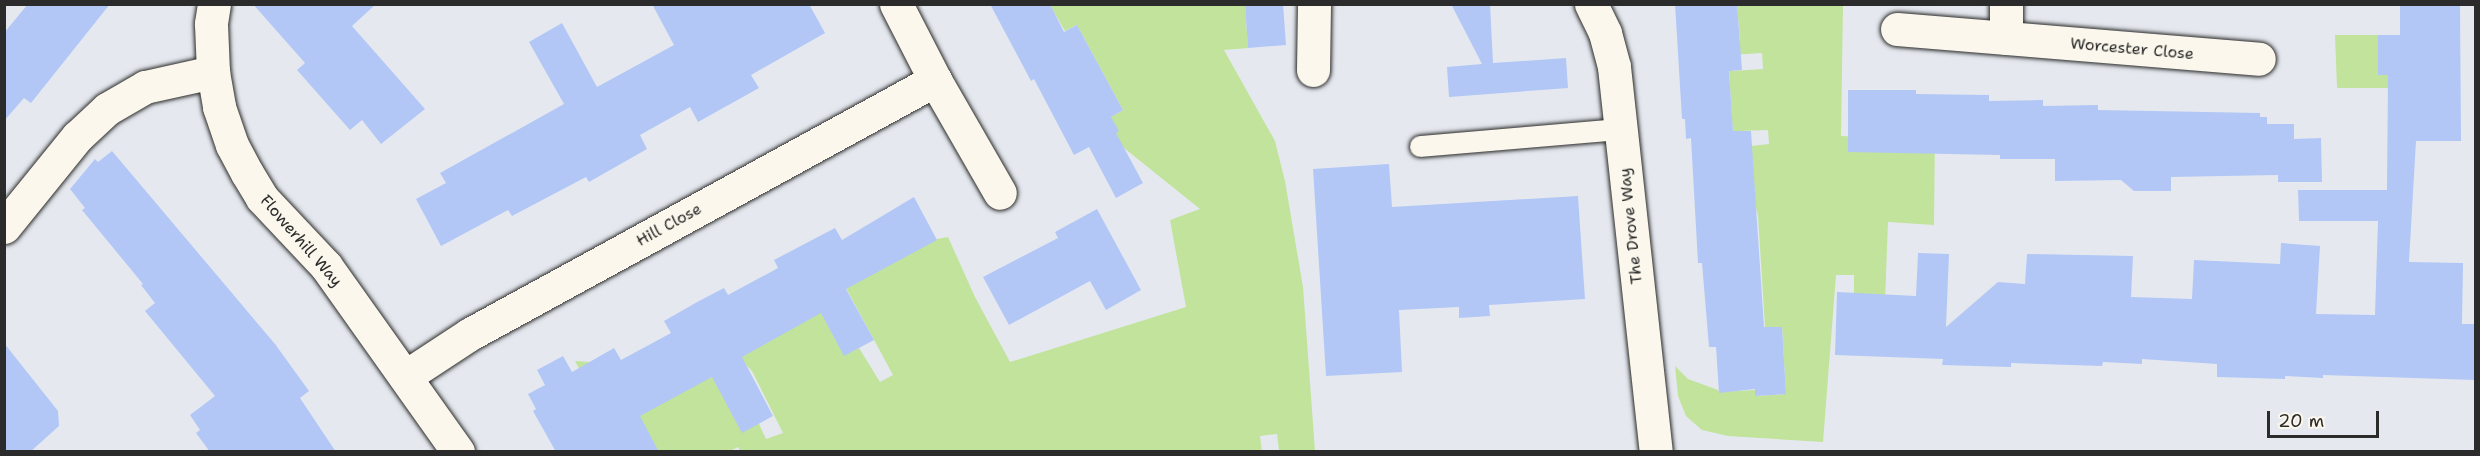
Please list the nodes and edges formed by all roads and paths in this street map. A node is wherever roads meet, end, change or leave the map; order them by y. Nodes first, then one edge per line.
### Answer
1 (214, 4) edge
2 (896, 4) edge
3 (1314, 4) edge
4 (1591, 4) edge
5 (2006, 4) edge
6 (1897, 29) dead end
7 (2006, 38) junction
8 (2259, 59) dead end
9 (1313, 70) dead end
10 (213, 72) junction
11 (935, 80) junction
12 (1620, 129) junction
13 (1420, 146) dead end
14 (1000, 193) dead end
15 (4, 227) edge
16 (406, 376) junction
17 (458, 452) edge
18 (1656, 452) edge

1 - 10 street, Flowerhill Way
2 - 11 street
3 - 9 street
4 - 12 street, The Drove Way
5 - 7 street
6 - 7 street, Worcester Close
7 - 8 street, Worcester Close
10 - 15 street
10 - 16 street, Flowerhill Way
11 - 14 street
11 - 16 street, Hill Close
12 - 13 lane
12 - 18 street, The Drove Way
16 - 17 street, Flowerhill Way

